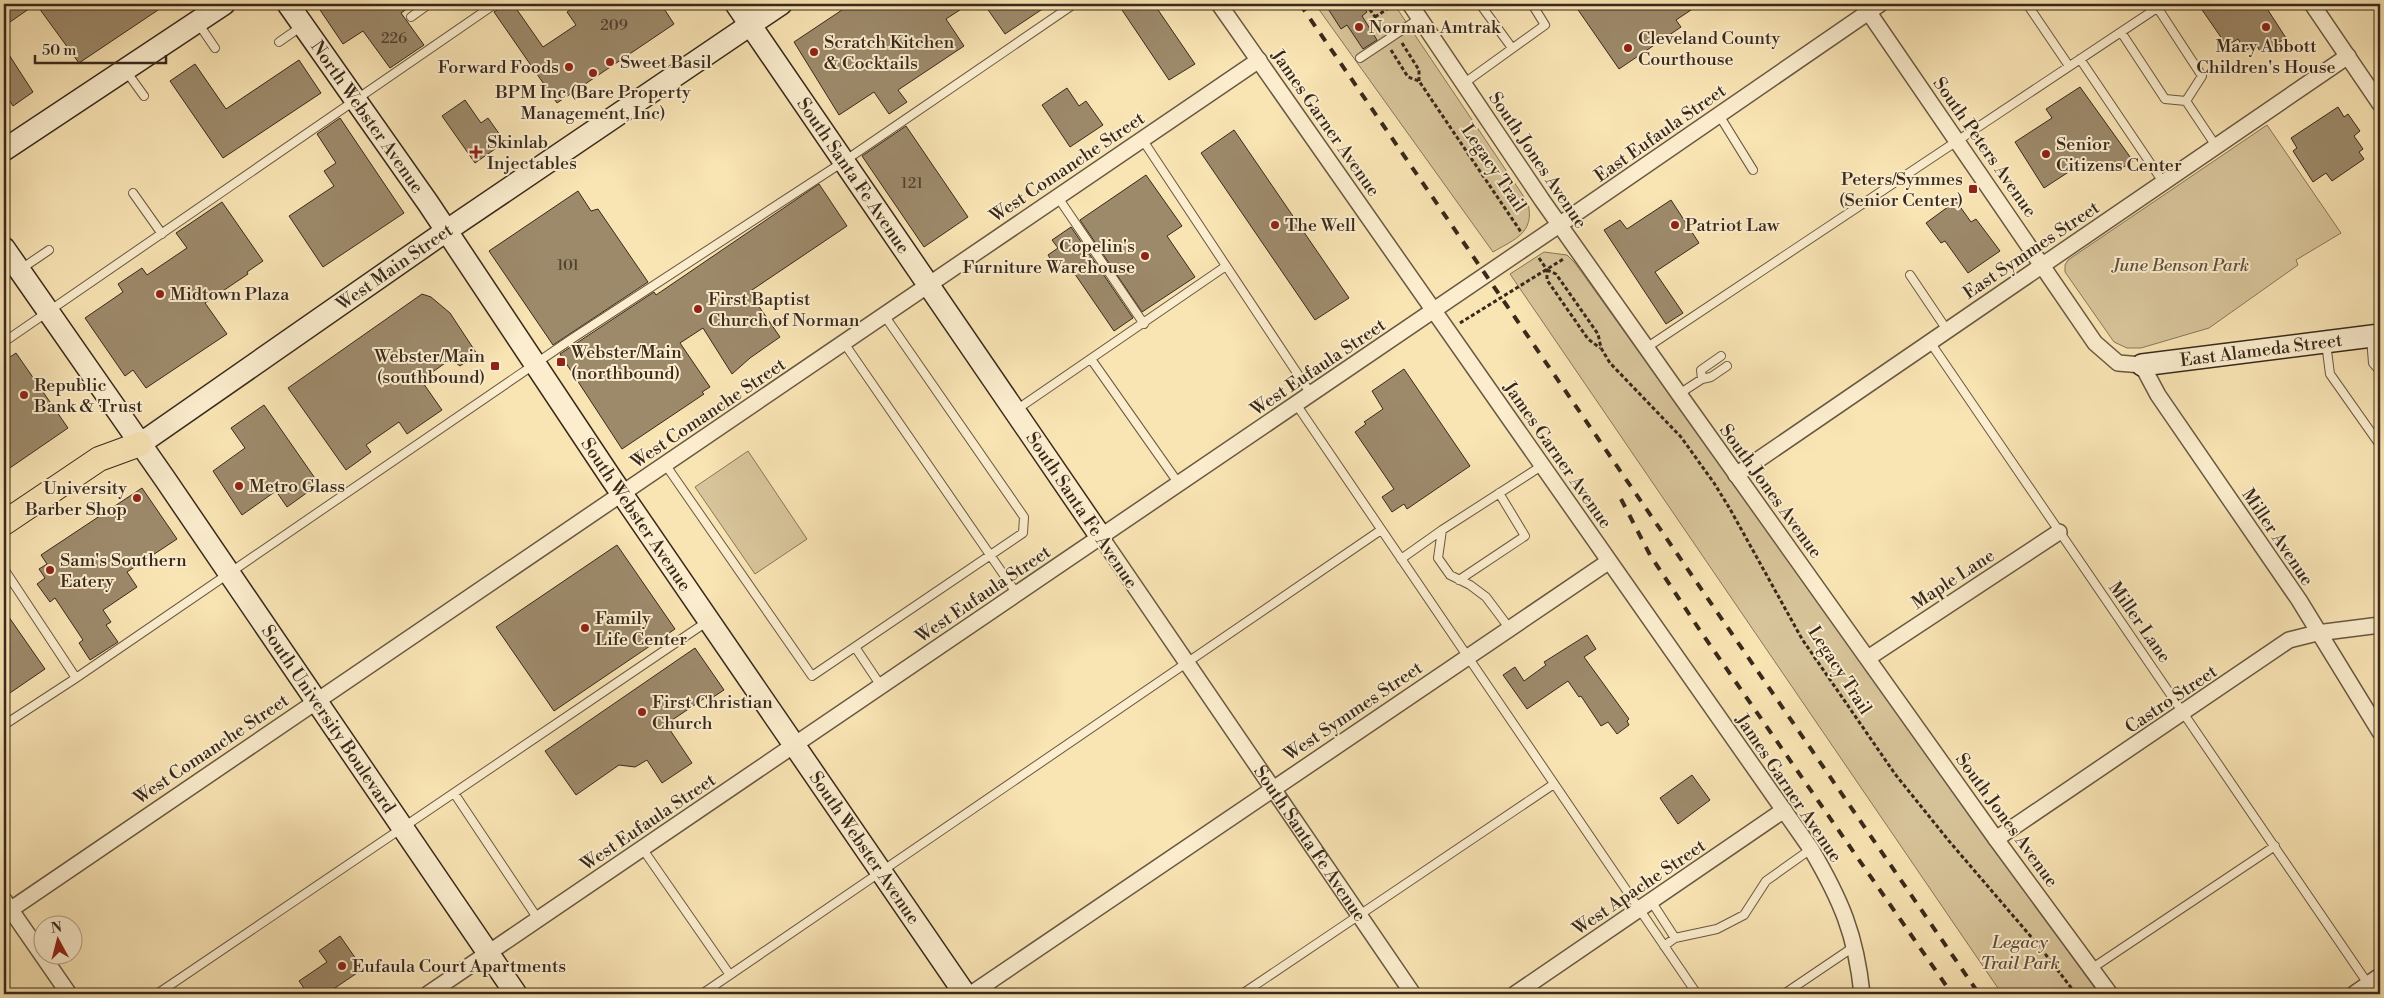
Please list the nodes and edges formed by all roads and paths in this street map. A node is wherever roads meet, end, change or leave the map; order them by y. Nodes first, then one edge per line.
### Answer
1 (224, 4) edge
2 (288, 4) edge
3 (429, 4) edge
4 (495, 4) edge
5 (736, 4) edge
6 (781, 4) edge
7 (1074, 4) edge
8 (1219, 4) edge
9 (1366, 4) edge
10 (1410, 4) edge
11 (1480, 4) edge
12 (1532, 4) edge
13 (2028, 4) edge
14 (2312, 4) edge
15 (1393, 5) edge
16 (1871, 6) edge
17 (2160, 6) edge
18 (411, 17) dead end
19 (1375, 17) junction
20 (1420, 18) junction
21 (197, 22) junction
22 (303, 25) junction
23 (750, 25) junction
24 (2121, 32) junction
25 (1389, 38) junction
26 (278, 42) dead end
27 (215, 48) dead end
28 (1512, 48) junction
29 (2348, 56) junction
30 (1360, 58) dead end
31 (2080, 59) junction
32 (1259, 60) junction
33 (2069, 66) junction
34 (125, 70) junction
35 (1419, 81) junction
36 (1463, 84) junction
37 (144, 96) dead end
38 (356, 100) junction
39 (2186, 101) junction
40 (2380, 104) edge
41 (1719, 115) junction
42 (1142, 139) junction
43 (1958, 141) junction
44 (2216, 146) junction
45 (4, 150) edge
46 (843, 162) junction
47 (1753, 170) dead end
48 (2163, 182) junction
49 (133, 193) dead end
50 (1057, 196) junction
51 (1559, 225) junction
52 (446, 231) junction
53 (162, 234) junction
54 (1530, 245) junction
55 (4, 248) edge
56 (48, 250) dead end
57 (1565, 257) dead end
58 (2043, 264) junction
59 (1226, 266) junction
60 (19, 270) junction
61 (1547, 270) junction
62 (1910, 275) dead end
63 (928, 285) junction
64 (1434, 310) junction
65 (48, 312) junction
66 (884, 315) junction
67 (1459, 323) dead end
68 (1144, 324) junction
69 (1947, 330) junction
70 (2375, 336) edge
71 (4, 340) edge
72 (2326, 341) junction
73 (1930, 342) junction
74 (844, 343) junction
75 (1601, 348) junction
76 (1646, 348) junction
77 (1721, 356) dead end
78 (1091, 360) junction
79 (535, 364) junction
80 (2142, 365) junction
81 (1728, 366) dead end
82 (2380, 371) edge
83 (1702, 378) junction
84 (1311, 394) junction
85 (1679, 394) junction
86 (1296, 404) junction
87 (1014, 411) junction
88 (140, 444) junction
89 (2380, 445) edge
90 (665, 464) junction
91 (1544, 466) junction
92 (1736, 475) junction
93 (1179, 484) junction
94 (622, 493) junction
95 (1499, 493) junction
96 (4, 523) edge
97 (1381, 530) junction
98 (1442, 530) junction
99 (2059, 532) junction
100 (1101, 537) junction
101 (990, 555) junction
102 (1401, 559) junction
103 (1608, 562) junction
104 (4, 569) edge
105 (229, 573) junction
106 (1459, 580) junction
107 (1017, 594) junction
108 (709, 621) junction
109 (2380, 625) edge
110 (1510, 628) junction
111 (2317, 632) junction
112 (854, 647) junction
113 (1467, 657) junction
114 (1868, 658) junction
115 (1186, 663) junction
116 (76, 678) junction
117 (881, 686) junction
118 (316, 700) junction
119 (2184, 712) junction
120 (4, 725) edge
121 (2380, 732) edge
122 (794, 745) junction
123 (1554, 784) junction
124 (1272, 789) junction
125 (454, 794) junction
126 (1784, 810) junction
127 (403, 828) junction
128 (1996, 839) junction
129 (2274, 846) junction
130 (642, 848) junction
131 (1812, 849) junction
132 (881, 872) junction
133 (1645, 906) junction
134 (6, 908) edge
135 (1359, 915) junction
136 (538, 919) junction
137 (1674, 938) junction
138 (1854, 940) junction
139 (1664, 946) junction
140 (488, 953) junction
141 (2091, 969) junction
142 (730, 975) junction
143 (2375, 985) edge
144 (69, 994) edge
145 (157, 994) edge
146 (428, 994) edge
147 (516, 994) edge
148 (702, 994) edge
149 (965, 994) edge
150 (971, 994) edge
151 (1242, 994) edge
152 (1413, 994) edge
153 (1515, 994) edge
154 (1697, 994) edge
155 (1784, 994) edge
156 (1862, 994) edge
157 (2076, 994) edge
158 (2110, 994) edge
159 (2354, 994) edge

1 - 21 street
2 - 22 street, North Webster Avenue
3 - 18 lane
4 - 38 lane
5 - 23 street, South Santa Fe Avenue
6 - 23 street, West Main Street
7 - 46 lane
8 - 32 street, James Garner Avenue
9 - 19 path
10 - 20 street, South Jones Avenue
11 - 28 lane
12 - 28 lane
13 - 33 lane
14 - 29 street
15 - 19 path
16 - 41 street, East Eufaula Street
16 - 43 street, South Peters Avenue
17 - 24 lane
17 - 39 lane
19 - 25 path
20 - 25 lane
20 - 36 street, South Jones Avenue
21 - 27 lane
21 - 34 street
22 - 26 lane
22 - 38 street, North Webster Avenue
23 - 46 street, South Santa Fe Avenue
23 - 52 street, West Main Street
24 - 31 lane
24 - 39 lane
25 - 30 lane
25 - 35 path, Legacy Trail
25 - 35 path, Legacy Trail
28 - 36 lane
29 - 40 street
29 - 44 street, East Symmes Street
31 - 33 lane
31 - 48 lane
32 - 42 street, West Comanche Street
32 - 64 street, James Garner Avenue
33 - 43 lane
34 - 37 lane
34 - 45 street
35 - 54 path, Legacy Trail
36 - 51 street, South Jones Avenue
38 - 52 street, North Webster Avenue
38 - 53 lane
39 - 44 lane
41 - 47 lane
41 - 51 street, East Eufaula Street
42 - 50 street, West Comanche Street
42 - 59 lane
43 - 58 street, South Peters Avenue
43 - 76 lane
44 - 48 street, East Symmes Street
46 - 63 street, South Santa Fe Avenue
46 - 79 lane
48 - 58 street, East Symmes Street
49 - 53 lane
50 - 63 street, West Comanche Street
50 - 68 lane
51 - 54 street, West Eufaula Street
51 - 76 street, South Jones Avenue
52 - 79 street, South Webster Avenue
52 - 88 street, West Main Street
53 - 65 lane
54 - 61 path, Legacy Trail
54 - 64 street, West Eufaula Street
55 - 60 street, South University Boulevard
56 - 60 lane
57 - 61 path
58 - 69 street, East Symmes Street
58 - 80 street, South Peters Avenue
59 - 68 lane
59 - 84 lane
60 - 65 street, South University Boulevard
61 - 67 path
61 - 75 path, Legacy Trail
61 - 75 path, Legacy Trail
62 - 69 lane
63 - 66 street, West Comanche Street
63 - 87 street, South Santa Fe Avenue
64 - 84 street, West Eufaula Street
64 - 91 street, James Garner Avenue
65 - 71 lane
65 - 88 street, South University Boulevard
66 - 74 street, West Comanche Street
66 - 101 lane
68 - 78 lane
69 - 73 street, East Symmes Street
70 - 72 street, East Alameda Street
70 - 82 lane
72 - 80 street, East Alameda Street
72 - 89 lane
73 - 92 street, East Symmes Street
73 - 99 lane, Miller Lane
74 - 90 street, West Comanche Street
74 - 101 lane
75 - 157 path, Legacy Trail
76 - 85 street, South Jones Avenue
77 - 83 lane
78 - 87 lane
78 - 93 lane
79 - 94 street, South Webster Avenue
79 - 105 lane
80 - 111 street, Miller Avenue
81 - 83 lane
83 - 85 lane
84 - 86 street, West Eufaula Street
85 - 92 street, South Jones Avenue
86 - 93 street, West Eufaula Street
86 - 97 lane
87 - 100 street, South Santa Fe Avenue
88 - 96 main road, West Main Street
88 - 105 street, South University Boulevard
90 - 94 street, West Comanche Street
90 - 112 lane
91 - 95 lane
91 - 103 street, James Garner Avenue
92 - 114 street, South Jones Avenue
93 - 100 street, West Eufaula Street
94 - 108 street, South Webster Avenue
94 - 118 street, West Comanche Street
95 - 98 lane
95 - 106 lane
97 - 102 lane
97 - 115 lane
98 - 102 lane
98 - 106 lane
99 - 114 street, Maple Lane
99 - 119 lane, Miller Lane
100 - 107 street, West Eufaula Street
100 - 115 street, South Santa Fe Avenue
101 - 107 lane
101 - 112 lane
102 - 113 lane
103 - 110 street, West Symmes Street
103 - 126 street, James Garner Avenue
104 - 116 lane
105 - 116 lane
105 - 118 street, South University Boulevard
106 - 110 lane
107 - 117 street, West Eufaula Street
108 - 122 street, South Webster Avenue
108 - 125 lane
109 - 111 street, Castro Street
110 - 113 street, West Symmes Street
111 - 119 street, Castro Street
111 - 121 street, Miller Avenue
112 - 117 lane
113 - 123 lane
113 - 124 street, West Symmes Street
114 - 128 street, South Jones Avenue
115 - 124 street, South Santa Fe Avenue
115 - 132 lane
116 - 120 lane
117 - 122 street, West Eufaula Street
118 - 127 street, South University Boulevard
118 - 134 street, West Comanche Street
119 - 128 street, Castro Street
119 - 129 lane, Miller Lane
122 - 130 street, West Eufaula Street
122 - 132 street, South Webster Avenue
123 - 133 lane
123 - 135 lane
124 - 135 street, South Santa Fe Avenue
124 - 150 street, West Symmes Street
125 - 127 lane
125 - 136 lane
126 - 131 street, James Garner Avenue
126 - 133 street, West Apache Street
127 - 140 street, South University Boulevard
127 - 145 lane
128 - 141 street, South Jones Avenue
129 - 141 lane
129 - 143 lane, Miller Lane
130 - 136 street, West Eufaula Street
130 - 142 lane
131 - 137 lane
131 - 138 street, James Garner Avenue
132 - 142 lane
132 - 149 street, South Webster Avenue
133 - 137 lane
133 - 139 lane
133 - 153 street, West Apache Street
134 - 144 street
135 - 151 lane
135 - 152 street, South Santa Fe Avenue
136 - 140 street, West Eufaula Street
137 - 139 lane
138 - 155 lane
138 - 156 street, James Garner Avenue
139 - 154 lane
140 - 146 street, West Eufaula Street
140 - 147 street, South University Boulevard
141 - 158 street, South Jones Avenue
142 - 148 lane
143 - 159 street

